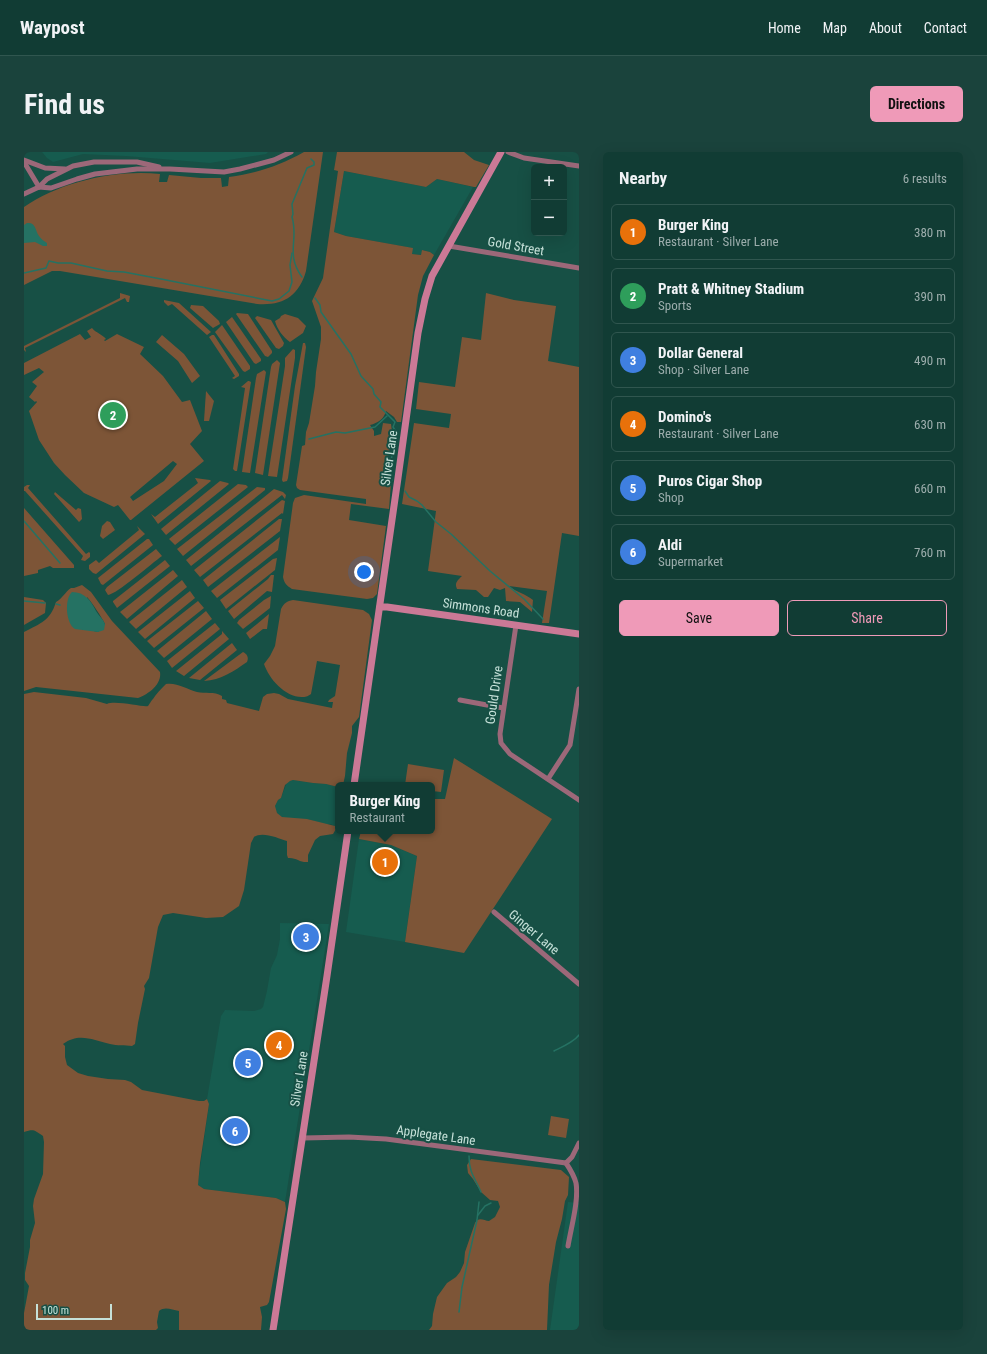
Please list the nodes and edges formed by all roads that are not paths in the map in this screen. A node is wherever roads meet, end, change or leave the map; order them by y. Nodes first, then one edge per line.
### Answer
1 (291, 152) edge
2 (502, 152) edge
3 (508, 152) edge
4 (24, 161) edge
5 (579, 166) edge
6 (68, 169) junction
7 (170, 169) junction
8 (39, 187) junction
9 (24, 194) edge
10 (449, 246) junction
11 (579, 268) edge
12 (380, 607) junction
13 (516, 625) junction
14 (579, 634) edge
15 (579, 689) edge
16 (460, 700) dead end
17 (503, 708) junction
18 (548, 779) junction
19 (354, 782) edge
20 (579, 800) edge
21 (348, 834) edge
22 (494, 912) dead end
23 (579, 984) edge
24 (302, 1138) junction
25 (579, 1143) edge
26 (566, 1163) junction
27 (568, 1246) dead end
28 (273, 1330) edge

1 - 7 street
2 - 10 main road, Silver Lane
3 - 5 street
4 - 6 street
4 - 8 street
6 - 7 street
6 - 8 street
7 - 8 street
8 - 9 street
10 - 11 street, Gold Street
10 - 12 main road, Silver Lane
12 - 13 main road, Simmons Road
12 - 19 main road, Silver Lane
13 - 14 main road, Simmons Road
13 - 17 street, Gould Drive
15 - 18 street
16 - 17 street
17 - 18 street, Gould Drive
18 - 20 street, Gould Drive
21 - 24 main road, Silver Lane
22 - 23 street, Ginger Lane
24 - 26 street, Applegate Lane
24 - 28 main road, Silver Lane
25 - 26 street
26 - 27 street

